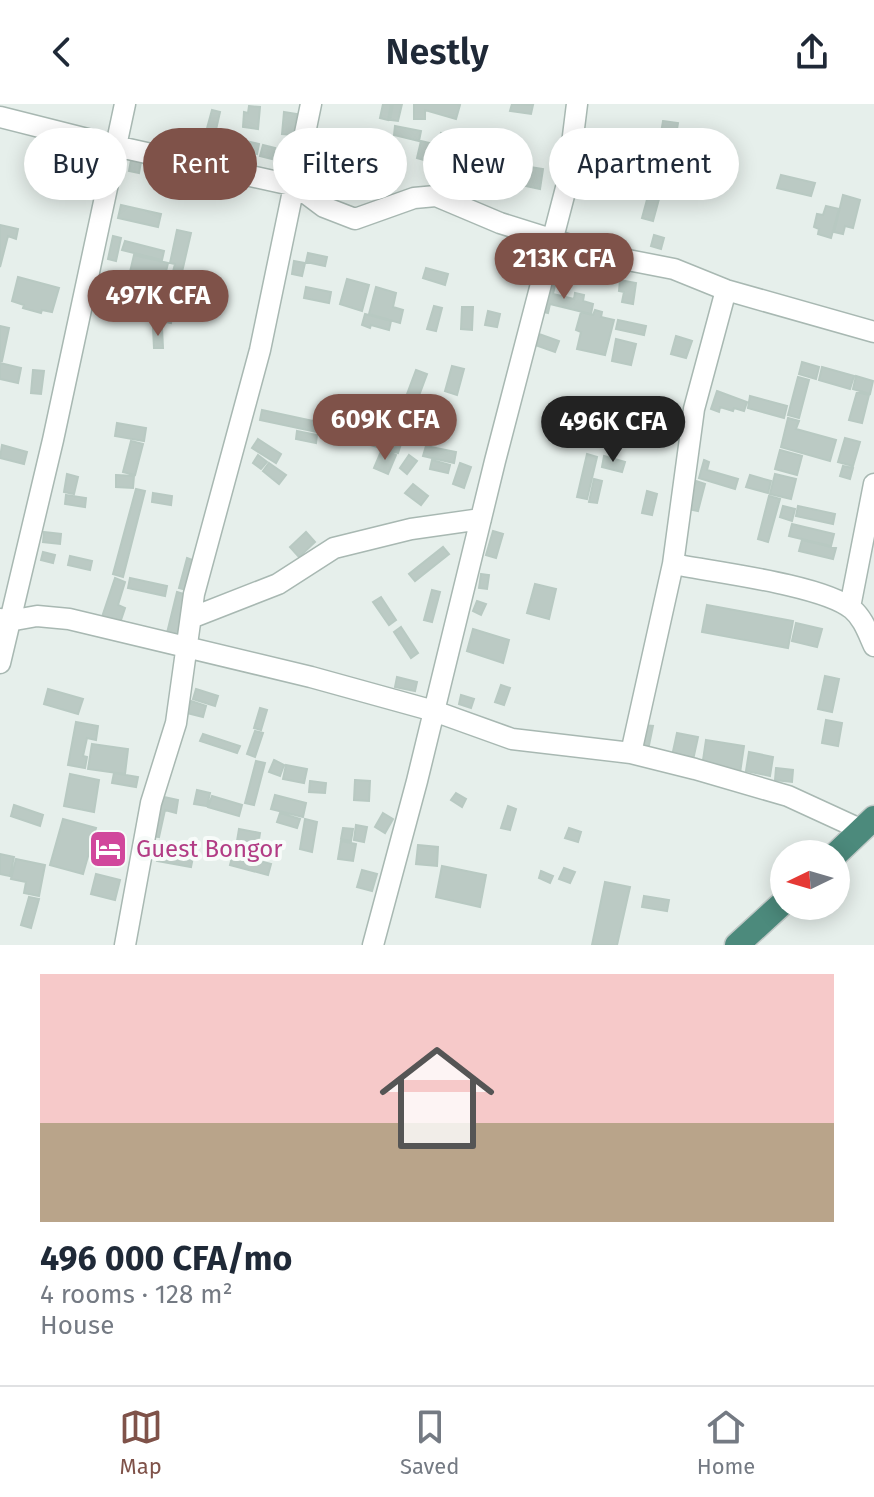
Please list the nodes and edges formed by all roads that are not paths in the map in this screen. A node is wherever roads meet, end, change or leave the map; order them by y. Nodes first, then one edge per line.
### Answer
1 (125, 104) edge
2 (311, 104) edge
3 (577, 104) edge
4 (0, 117) edge
5 (44, 128) edge
6 (119, 128) edge
7 (307, 128) edge
8 (127, 149) edge
9 (273, 181) edge
10 (104, 200) edge
11 (293, 200) edge
12 (315, 200) edge
13 (552, 240) junction
14 (726, 290) junction
15 (874, 332) edge
16 (874, 484) edge
17 (481, 519) junction
18 (673, 564) junction
19 (850, 607) junction
20 (191, 618) junction
21 (5, 620) edge
22 (186, 646) junction
23 (874, 646) edge
24 (0, 663) edge
25 (434, 711) junction
26 (631, 753) junction
27 (868, 824) edge
28 (850, 841) edge
29 (770, 915) edge
30 (125, 945) edge
31 (373, 945) edge
32 (737, 945) edge

1 - 6 street
2 - 7 street
3 - 13 street
4 - 5 street
8 - 9 street
10 - 21 street
11 - 20 street
12 - 13 street
13 - 14 street
13 - 17 street
14 - 15 street
14 - 18 street
16 - 19 street
17 - 20 street
17 - 25 street
18 - 19 street
18 - 26 street
19 - 23 street
20 - 22 street
21 - 22 street
21 - 24 street
22 - 25 street
22 - 30 street
25 - 26 street
25 - 31 street
26 - 27 street
27 - 28 highway
29 - 32 highway

